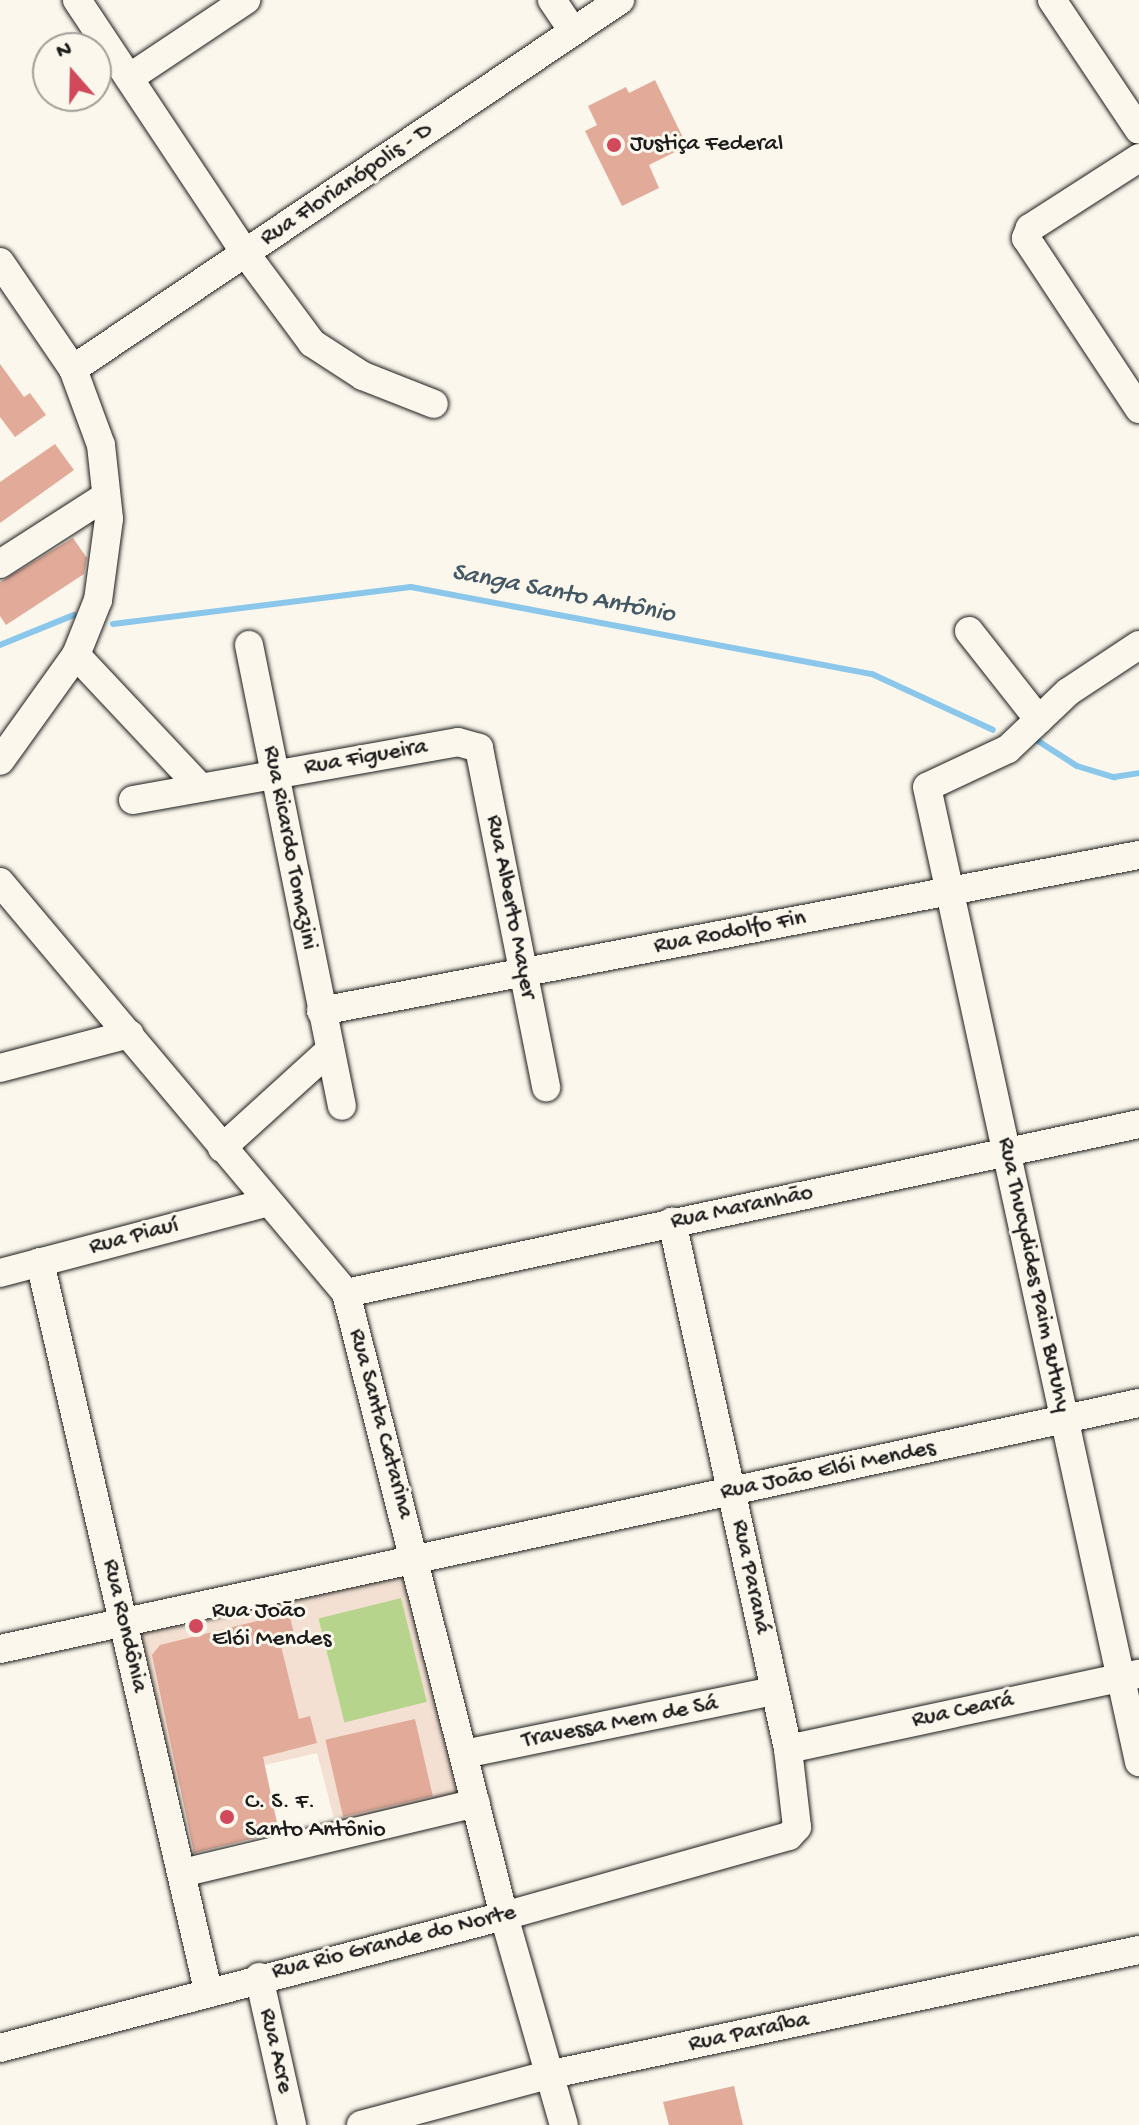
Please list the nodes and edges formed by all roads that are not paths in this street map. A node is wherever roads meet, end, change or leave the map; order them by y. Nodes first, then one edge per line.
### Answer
1 (77, 0) edge
2 (246, 0) edge
3 (552, 0) edge
4 (620, 0) edge
5 (1052, 0) edge
6 (573, 31) junction
7 (129, 78) junction
8 (1139, 130) edge
9 (1139, 158) edge
10 (246, 254) junction
11 (0, 262) edge
12 (73, 369) junction
13 (434, 404) dead end
14 (1139, 409) edge
15 (106, 496) junction
16 (0, 564) edge
17 (969, 631) dead end
18 (249, 645) dead end
19 (1139, 645) edge
20 (76, 655) junction
21 (1039, 720) junction
22 (458, 742) joint
23 (0, 761) edge
24 (276, 774) junction
25 (199, 786) junction
26 (133, 800) dead end
27 (1139, 855) edge
28 (0, 882) edge
29 (946, 891) junction
30 (523, 973) junction
31 (321, 1011) junction
32 (130, 1034) junction
33 (330, 1050) junction
34 (0, 1068) edge
35 (546, 1087) dead end
36 (342, 1106) dead end
37 (1139, 1124) edge
38 (222, 1148) junction
39 (1006, 1152) junction
40 (268, 1202) junction
41 (672, 1222) junction
42 (40, 1262) junction
43 (0, 1273) edge
44 (346, 1293) junction
45 (1139, 1403) edge
46 (1064, 1420) junction
47 (731, 1492) junction
48 (415, 1557) junction
49 (123, 1622) junction
50 (0, 1649) edge
51 (1130, 1676) edge
52 (775, 1691) junction
53 (788, 1749) junction
54 (464, 1754) junction
55 (1139, 1762) edge
56 (476, 1803) junction
57 (789, 1836) joint
58 (182, 1873) junction
59 (504, 1916) junction
60 (1139, 1950) edge
61 (259, 1977) junction
62 (208, 1990) junction
63 (0, 2048) edge
64 (552, 2074) junction
65 (292, 2125) edge
66 (361, 2125) edge
67 (564, 2125) edge

1 - 7 street
2 - 7 street
3 - 6 street
4 - 6 street, Rua Florianópolis - D
5 - 8 street
6 - 10 street, Rua Florianópolis - D
7 - 10 street
9 - 14 street
10 - 12 street, Rua Florianópolis - D
10 - 13 street
11 - 12 street
12 - 15 street
15 - 16 street
15 - 20 street
17 - 21 street
18 - 24 street, Rua Ricardo Tomazini
19 - 21 street
20 - 23 street
20 - 25 street
21 - 29 street, Rua Thucydides Paim Butuhy
22 - 24 street, Rua Figueira
22 - 30 street, Rua Alberto Mayer
24 - 25 street, Rua Figueira
24 - 31 street, Rua Ricardo Tomazini
25 - 26 street, Rua Figueira
27 - 29 street, Rua Rodolfo Fin
28 - 32 street, Rua Santa Catarina
29 - 30 street, Rua Rodolfo Fin
29 - 39 street, Rua Thucydides Paim Butuhy
30 - 31 street, Rua Rodolfo Fin
30 - 35 street, Rua Alberto Mayer
31 - 33 street, Rua Ricardo Tomazini
32 - 34 street
32 - 38 street, Rua Santa Catarina
33 - 36 street, Rua Ricardo Tomazini
33 - 38 street
37 - 39 street, Rua Maranhão
38 - 40 street, Rua Santa Catarina
39 - 41 street, Rua Maranhão
39 - 46 street, Rua Thucydides Paim Butuhy
40 - 42 street, Rua Piauí
40 - 44 street, Rua Santa Catarina
41 - 44 street, Rua Maranhão
41 - 47 street, Rua Paraná
42 - 43 street, Rua Piauí
42 - 49 street, Rua Rondônia
44 - 48 street, Rua Santa Catarina
45 - 46 street, Rua João Elói Mendes
46 - 47 street, Rua João Elói Mendes
46 - 51 street, Rua Thucydides Paim Butuhy
47 - 48 street, Rua João Elói Mendes
47 - 52 street, Rua Paraná
48 - 49 street, Rua João Elói Mendes
48 - 54 street, Rua Santa Catarina
49 - 50 street, Rua João Elói Mendes
49 - 58 street, Rua Rondônia
51 - 53 street, Rua Ceará
51 - 55 street, Rua Thucydides Paim Butuhy
52 - 53 street, Rua Paraná
52 - 54 street, Travessa Mem de Sá
53 - 57 street, Rua Paraná
54 - 56 street, Rua Santa Catarina
56 - 58 street
56 - 59 street, Rua Santa Catarina
57 - 59 street, Rua Rio Grande do Norte
58 - 62 street, Rua Rondônia
59 - 61 street, Rua Rio Grande do Norte
59 - 64 street, Rua Santa Catarina
60 - 64 street, Rua Paraíba
61 - 62 street, Rua Rio Grande do Norte
61 - 65 street, Rua Acre
62 - 63 street, Rua Rio Grande do Norte
64 - 66 street, Rua Paraíba
64 - 67 street, Rua Santa Catarina

